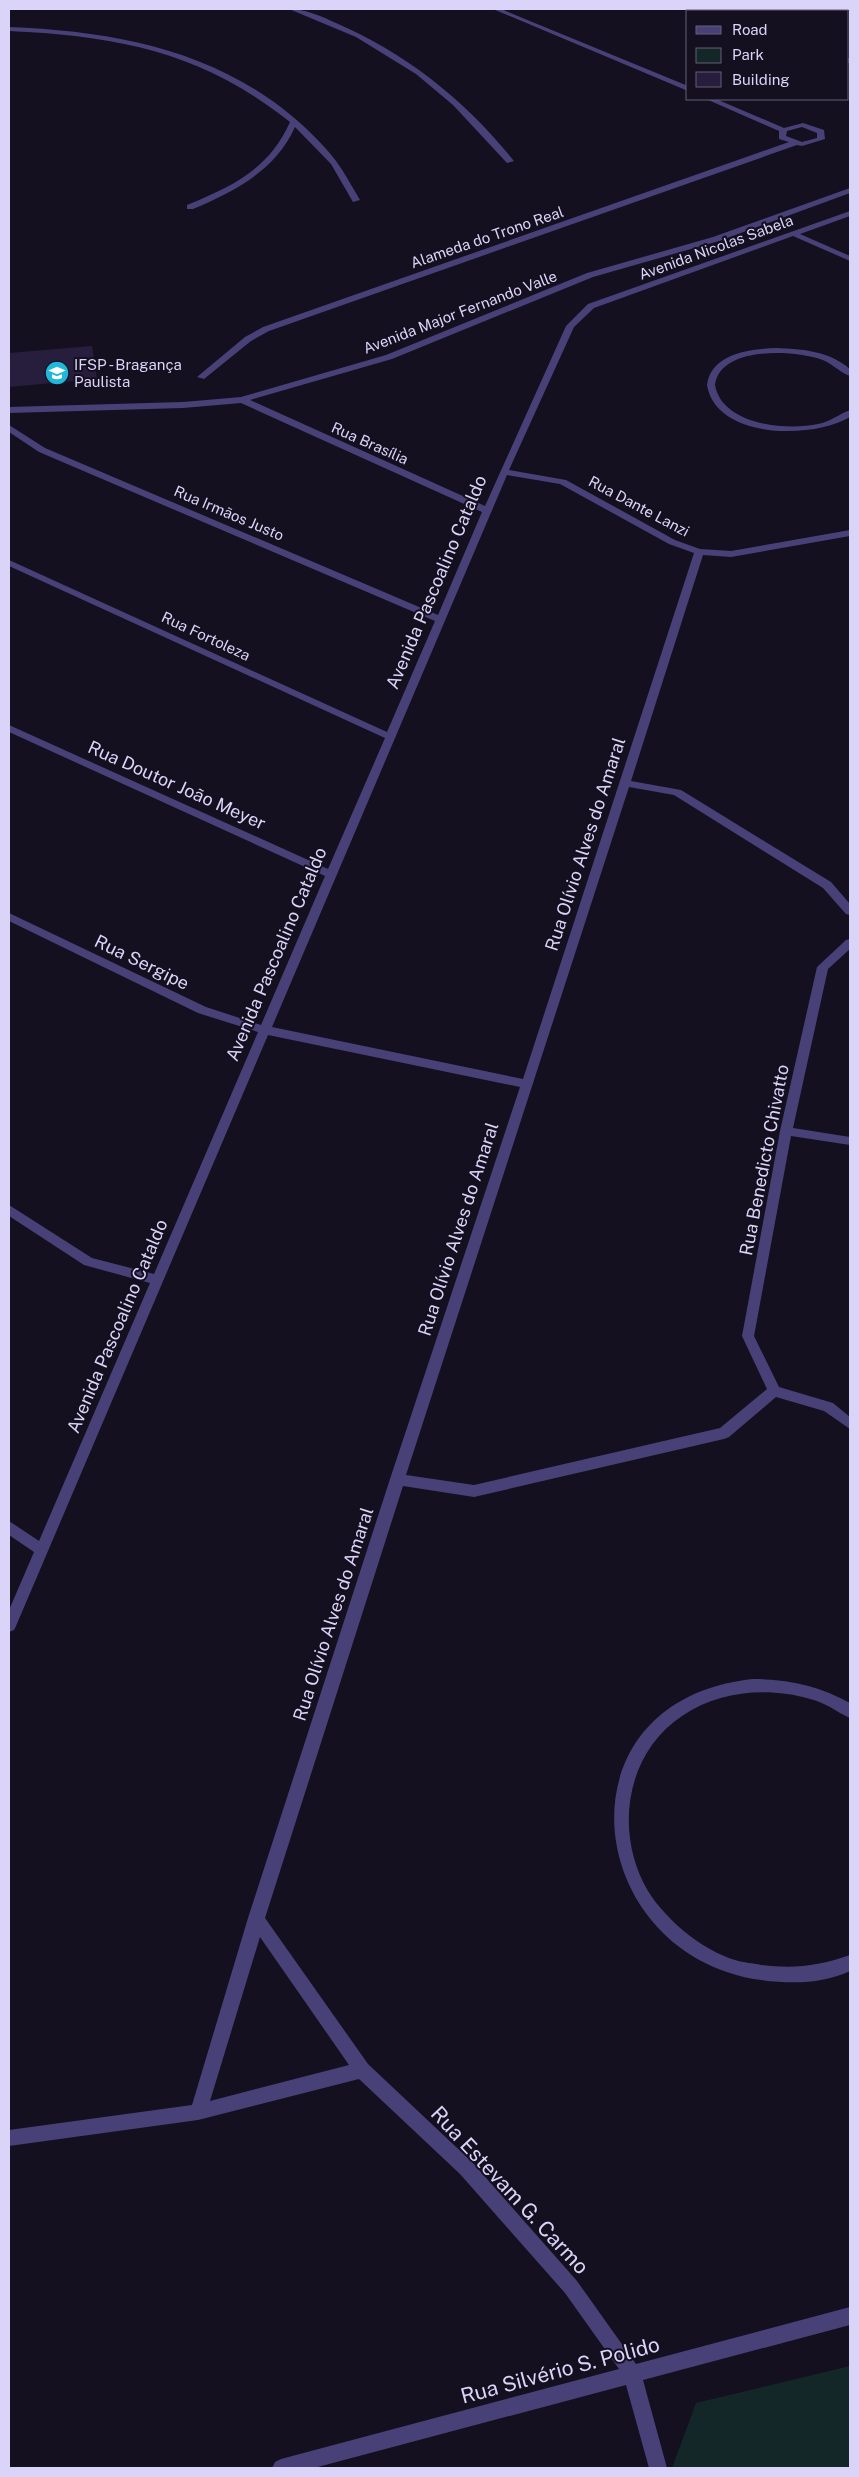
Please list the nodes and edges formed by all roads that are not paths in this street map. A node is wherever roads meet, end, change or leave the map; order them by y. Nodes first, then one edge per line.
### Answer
1 (292, 9) edge
2 (496, 9) edge
3 (9, 29) edge
4 (686, 89) edge
5 (712, 100) edge
6 (294, 121) junction
7 (783, 130) junction
8 (794, 143) junction
9 (510, 161) dead end
10 (850, 190) edge
11 (356, 200) dead end
12 (190, 207) dead end
13 (850, 214) edge
14 (794, 234) junction
15 (850, 259) edge
16 (592, 306) joint
17 (850, 373) edge
18 (200, 377) dead end
19 (242, 400) junction
20 (9, 410) edge
21 (850, 413) edge
22 (9, 428) edge
23 (504, 472) junction
24 (487, 511) junction
25 (850, 533) edge
26 (698, 552) junction
27 (9, 563) edge
28 (440, 620) junction
29 (9, 728) edge
30 (390, 737) junction
31 (626, 782) junction
32 (331, 874) junction
33 (850, 911) edge
34 (9, 917) edge
35 (850, 943) edge
36 (264, 1030) junction
37 (527, 1084) junction
38 (786, 1131) junction
39 (850, 1141) edge
40 (9, 1210) edge
41 (157, 1280) junction
42 (774, 1391) junction
43 (850, 1424) edge
44 (397, 1479) junction
45 (9, 1527) edge
46 (41, 1550) junction
47 (9, 1626) edge
48 (850, 1711) edge
49 (256, 1918) junction
50 (850, 1963) edge
51 (362, 2070) junction
52 (198, 2112) junction
53 (9, 2138) edge
54 (850, 2316) edge
55 (632, 2374) junction
56 (281, 2468) edge
57 (658, 2468) edge

1 - 9 street
2 - 4 street
3 - 6 street
5 - 7 street
6 - 11 street
6 - 12 street
7 - 8 street
7 - 8 street, Alameda do Trono Real
8 - 18 street, Alameda do Trono Real
10 - 19 street, Avenida Major Fernando Valle
13 - 14 street, Avenida Nicolas Sabela
14 - 15 street
14 - 16 street, Avenida Nicolas Sabela
16 - 23 street, Avenida Pascoalino Cataldo
17 - 21 street
19 - 20 street, Avenida Major Fernando Valle
19 - 24 street, Rua Brasília
22 - 28 street, Rua Irmãos Justo
23 - 24 street, Avenida Pascoalino Cataldo
23 - 26 street, Rua Dante Lanzi
24 - 28 street, Avenida Pascoalino Cataldo
25 - 26 street, Rua Dante Lanzi
26 - 31 street, Rua Olívio Alves do Amaral
27 - 30 street, Rua Fortoleza
28 - 30 street, Avenida Pascoalino Cataldo
29 - 32 street, Rua Doutor João Meyer
30 - 32 street, Avenida Pascoalino Cataldo
31 - 33 street
31 - 37 street, Rua Olívio Alves do Amaral
32 - 36 street, Avenida Pascoalino Cataldo
34 - 36 street, Rua Sergipe
35 - 38 street, Rua Benedicto Chivatto
36 - 37 street, Rua Sergipe
36 - 41 street, Avenida Pascoalino Cataldo
37 - 44 street, Rua Olívio Alves do Amaral
38 - 39 street
38 - 42 street, Rua Benedicto Chivatto
40 - 41 street
41 - 46 street, Avenida Pascoalino Cataldo
42 - 43 street
42 - 44 street
44 - 49 street, Rua Olívio Alves do Amaral
45 - 46 street
46 - 47 street, Avenida Pascoalino Cataldo
48 - 50 street
49 - 51 street
49 - 52 street, Rua Olívio Alves do Amaral
51 - 52 street
51 - 55 street, Rua Estevam G. Carmo
52 - 53 street
54 - 55 street, Rua Silvério S. Polido
55 - 56 street, Rua Silvério S. Polido
55 - 57 street, Rua Estevam G. Carmo

